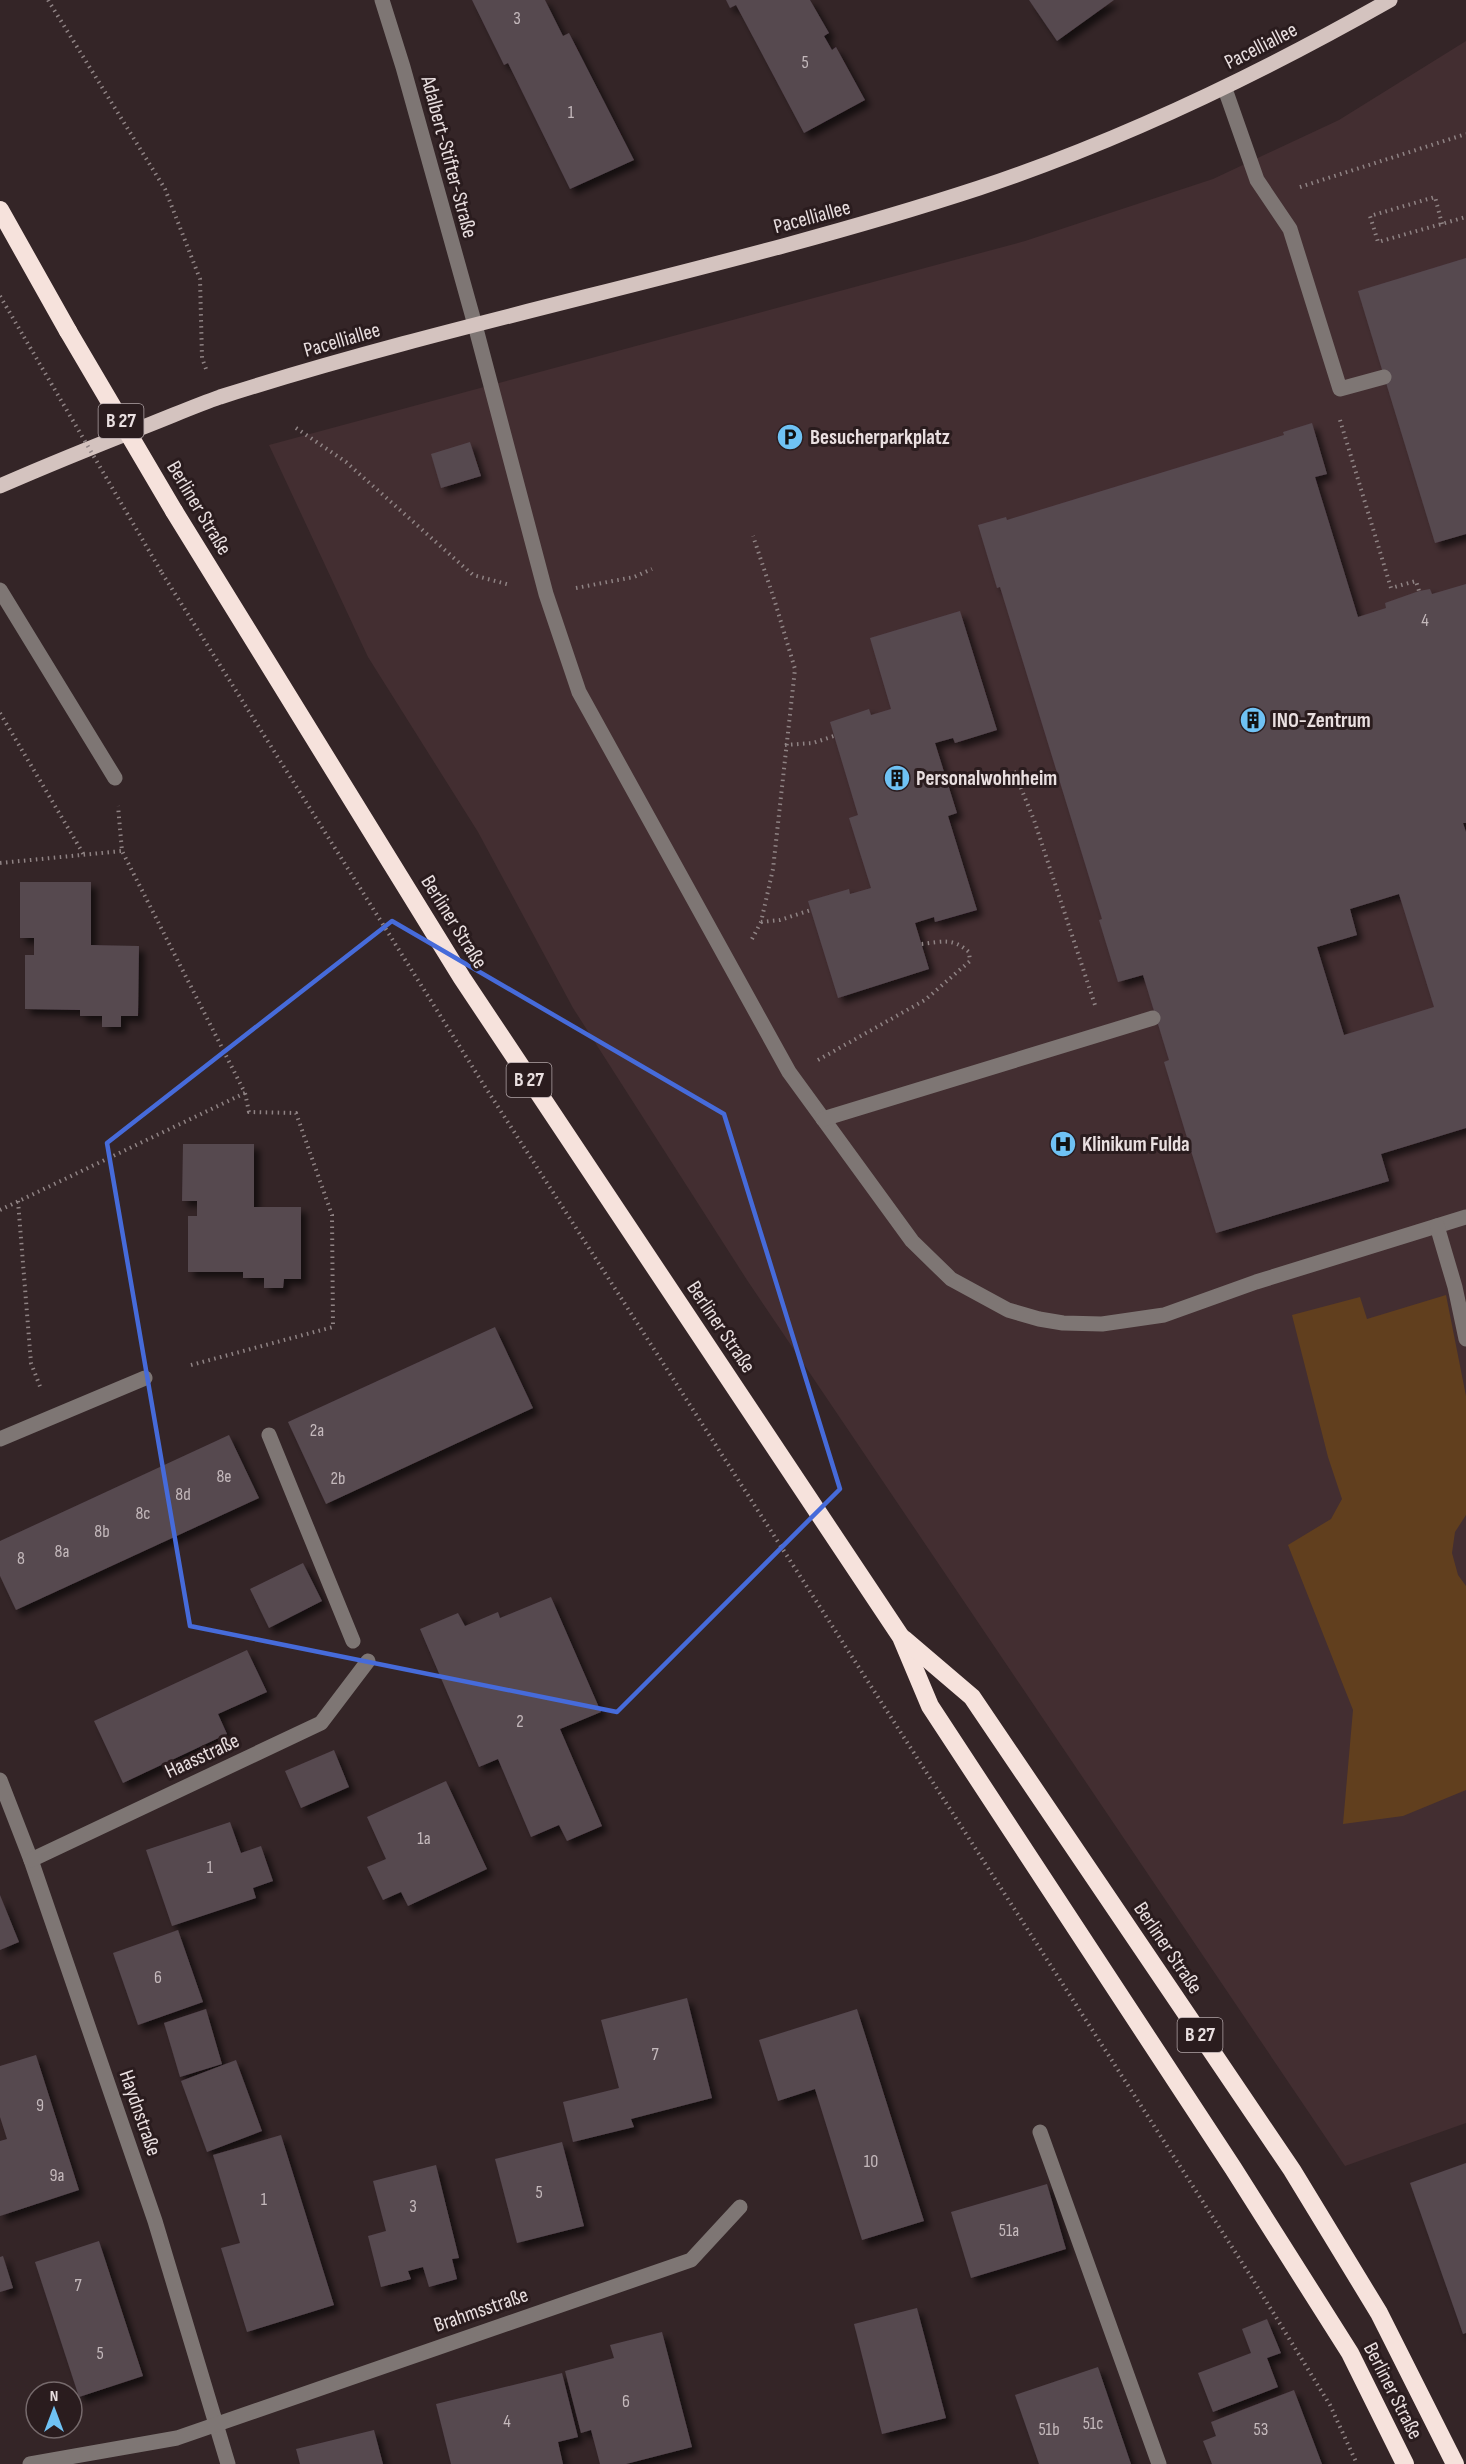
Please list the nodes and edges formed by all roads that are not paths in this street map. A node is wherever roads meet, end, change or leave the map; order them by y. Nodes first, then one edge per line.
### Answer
1 (382, 0) edge
2 (1390, 0) edge
3 (1225, 89) junction
4 (0, 210) edge
5 (475, 325) junction
6 (1384, 377) dead end
7 (0, 486) edge
8 (0, 590) edge
9 (115, 778) road end
10 (1153, 1018) dead end
11 (823, 1119) junction
12 (1466, 1217) edge
13 (1437, 1226) junction
14 (1466, 1339) edge
15 (145, 1378) dead end
16 (268, 1435) dead end
17 (0, 1440) edge
18 (901, 1637) junction
19 (353, 1641) dead end
20 (368, 1661) dead end
21 (0, 1780) edge
22 (31, 1860) junction
23 (1040, 2132) dead end
24 (740, 2206) dead end
25 (215, 2424) junction
26 (30, 2464) edge
27 (228, 2464) edge
28 (1159, 2464) edge
29 (1405, 2464) edge
30 (1455, 2464) edge

1 - 5 street, Adalbert-Stifter-Straße
2 - 3 main road, Pacelliallee
3 - 5 main road, Pacelliallee
3 - 6 street
4 - 18 highway, Berliner Straße / B 27, bridge
5 - 7 main road, Pacelliallee
5 - 11 street, Adalbert-Stifter-Straße
8 - 9 street
10 - 11 street
11 - 13 street, Adalbert-Stifter-Straße
12 - 13 street, Adalbert-Stifter-Straße
13 - 14 street
15 - 17 street
16 - 19 street
18 - 29 highway, Berliner Straße / B 27
18 - 30 highway, Berliner Straße / B 27
20 - 22 street, Haasstraße
21 - 22 street, Haydnstraße
22 - 25 street, Haydnstraße
23 - 28 street
24 - 25 street, Brahmsstraße
25 - 26 street, Brahmsstraße
25 - 27 street, Haydnstraße

